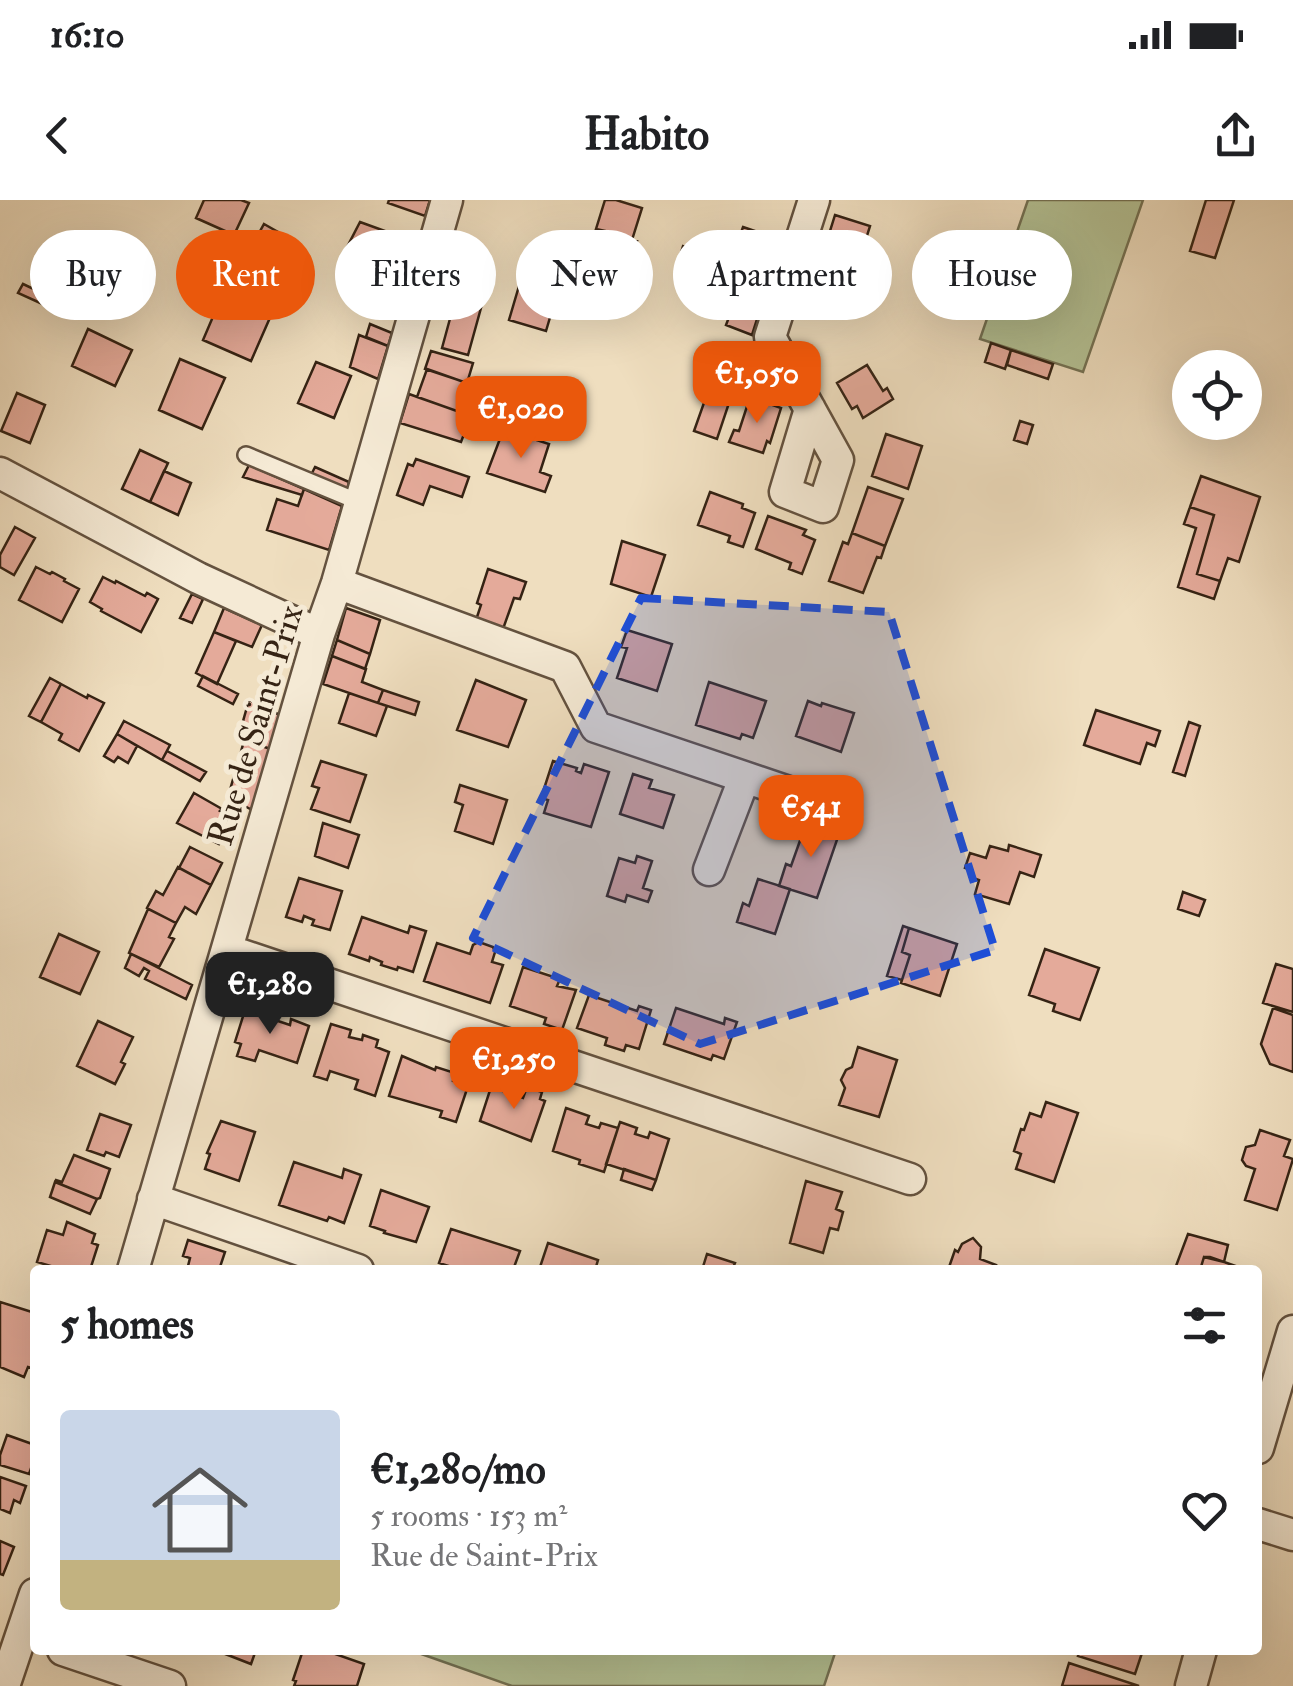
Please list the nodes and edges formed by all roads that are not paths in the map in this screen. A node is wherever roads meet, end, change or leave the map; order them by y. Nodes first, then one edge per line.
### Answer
1 (447, 200) edge
2 (814, 200) edge
3 (810, 409) dead end
4 (246, 455) dead end
5 (0, 473) edge
6 (359, 502) junction
7 (336, 582) junction
8 (319, 634) junction
9 (744, 778) junction
10 (833, 807) dead end
11 (709, 870) dead end
12 (227, 950) junction
13 (910, 1179) dead end
14 (153, 1198) junction
15 (134, 1265) edge
16 (344, 1265) edge
17 (1293, 1332) edge
18 (1262, 1435) edge
19 (1262, 1525) edge
20 (1293, 1534) edge
21 (28, 1638) edge
22 (79, 1655) edge
23 (1199, 1655) edge
24 (4, 1686) edge
25 (170, 1686) edge
26 (1191, 1686) edge

1 - 6 street, Rue de Saint-Prix
2 - 3 street
4 - 6 lane
5 - 8 street
6 - 7 street, Rue de Saint-Prix
7 - 8 street, Rue de Saint-Prix
7 - 9 street
8 - 12 street, Rue de Saint-Prix
9 - 10 street
9 - 11 street
12 - 13 street
12 - 14 street, Rue de Saint-Prix
14 - 15 street, Rue de Saint-Prix
14 - 16 street
17 - 18 street
19 - 20 street
21 - 24 street
22 - 25 street
23 - 26 street

